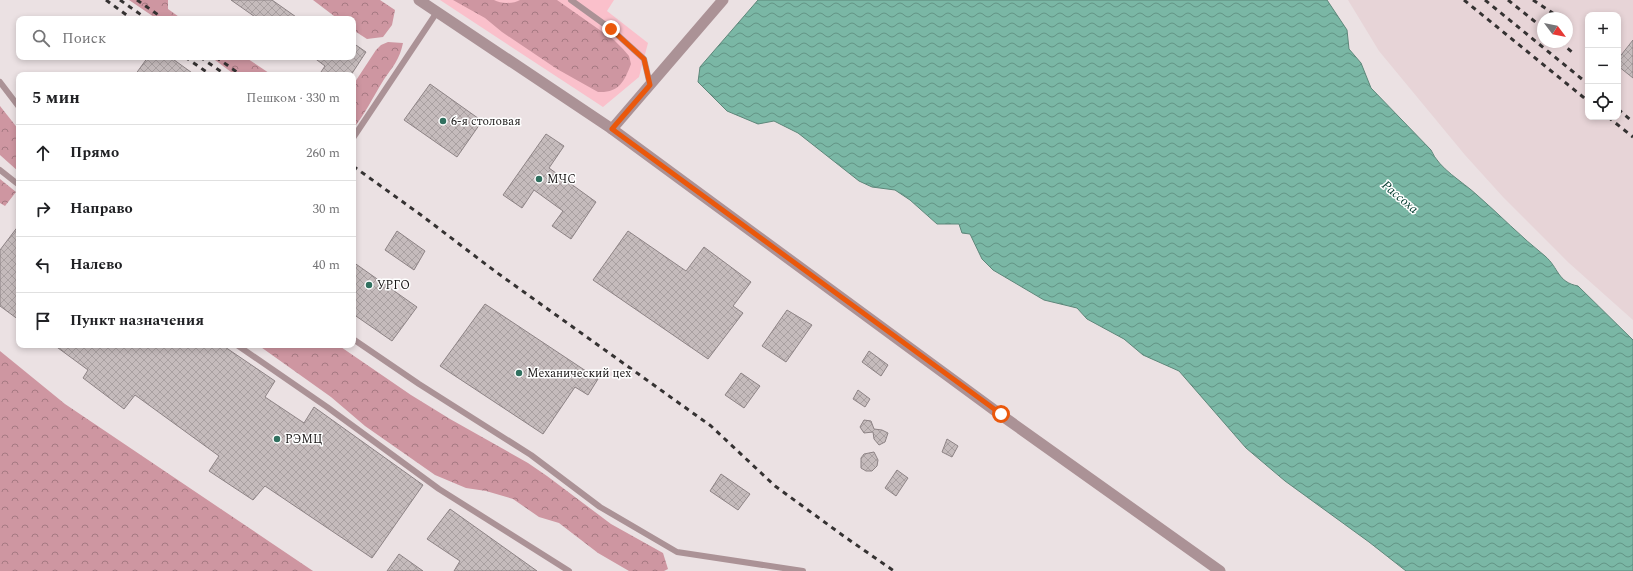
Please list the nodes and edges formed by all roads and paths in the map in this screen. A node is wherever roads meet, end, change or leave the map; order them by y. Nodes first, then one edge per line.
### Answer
1 (419, 0) edge
2 (571, 0) edge
3 (723, 0) edge
4 (437, 12) junction
5 (0, 82) edge
6 (650, 85) junction
7 (16, 103) edge
8 (612, 129) junction
9 (356, 134) edge
10 (0, 170) edge
11 (16, 183) edge
12 (356, 341) edge
13 (241, 348) edge
14 (569, 571) edge
15 (803, 571) edge
16 (1220, 571) edge

1 - 4 street
2 - 6 lane
3 - 6 street
4 - 8 street
4 - 9 lane
5 - 7 lane
6 - 8 street
8 - 16 street
10 - 11 lane
12 - 15 lane
13 - 14 lane

